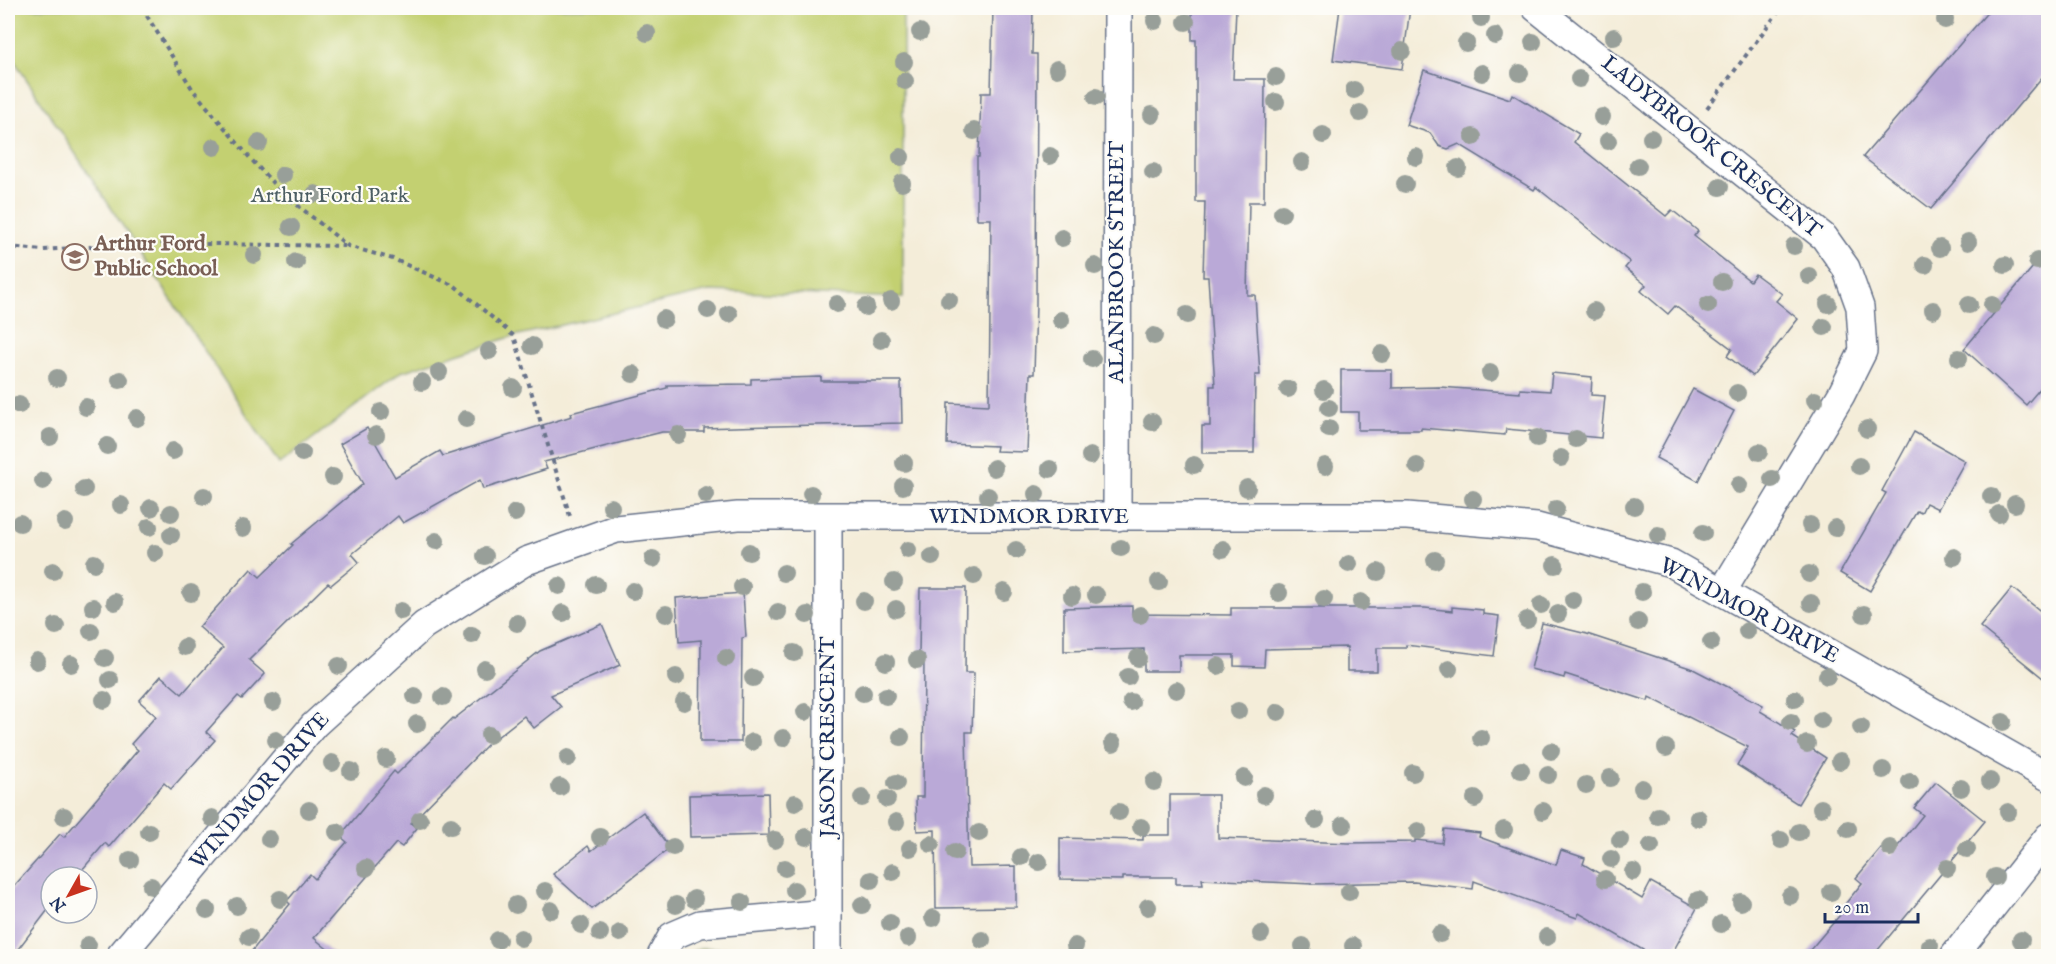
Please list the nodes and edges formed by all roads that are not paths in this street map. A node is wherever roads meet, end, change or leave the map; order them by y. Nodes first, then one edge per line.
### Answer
1 (1118, 8) edge
2 (1536, 8) edge
3 (828, 517) junction
4 (1117, 517) junction
5 (1722, 592) junction
6 (2049, 777) edge
7 (2049, 837) edge
8 (828, 913) junction
9 (120, 957) edge
10 (661, 957) edge
11 (828, 957) edge
12 (1954, 957) edge

1 - 4 street, ALANBROOK STREET
2 - 5 street, LADYBROOK CRESCENT
3 - 4 street, WINDMOR DRIVE
3 - 8 street, JASON CRESCENT
3 - 9 street, WINDMOR DRIVE
4 - 5 street, WINDMOR DRIVE
5 - 6 street, WINDMOR DRIVE
7 - 12 street
8 - 10 street
8 - 11 street, JASON CRESCENT

